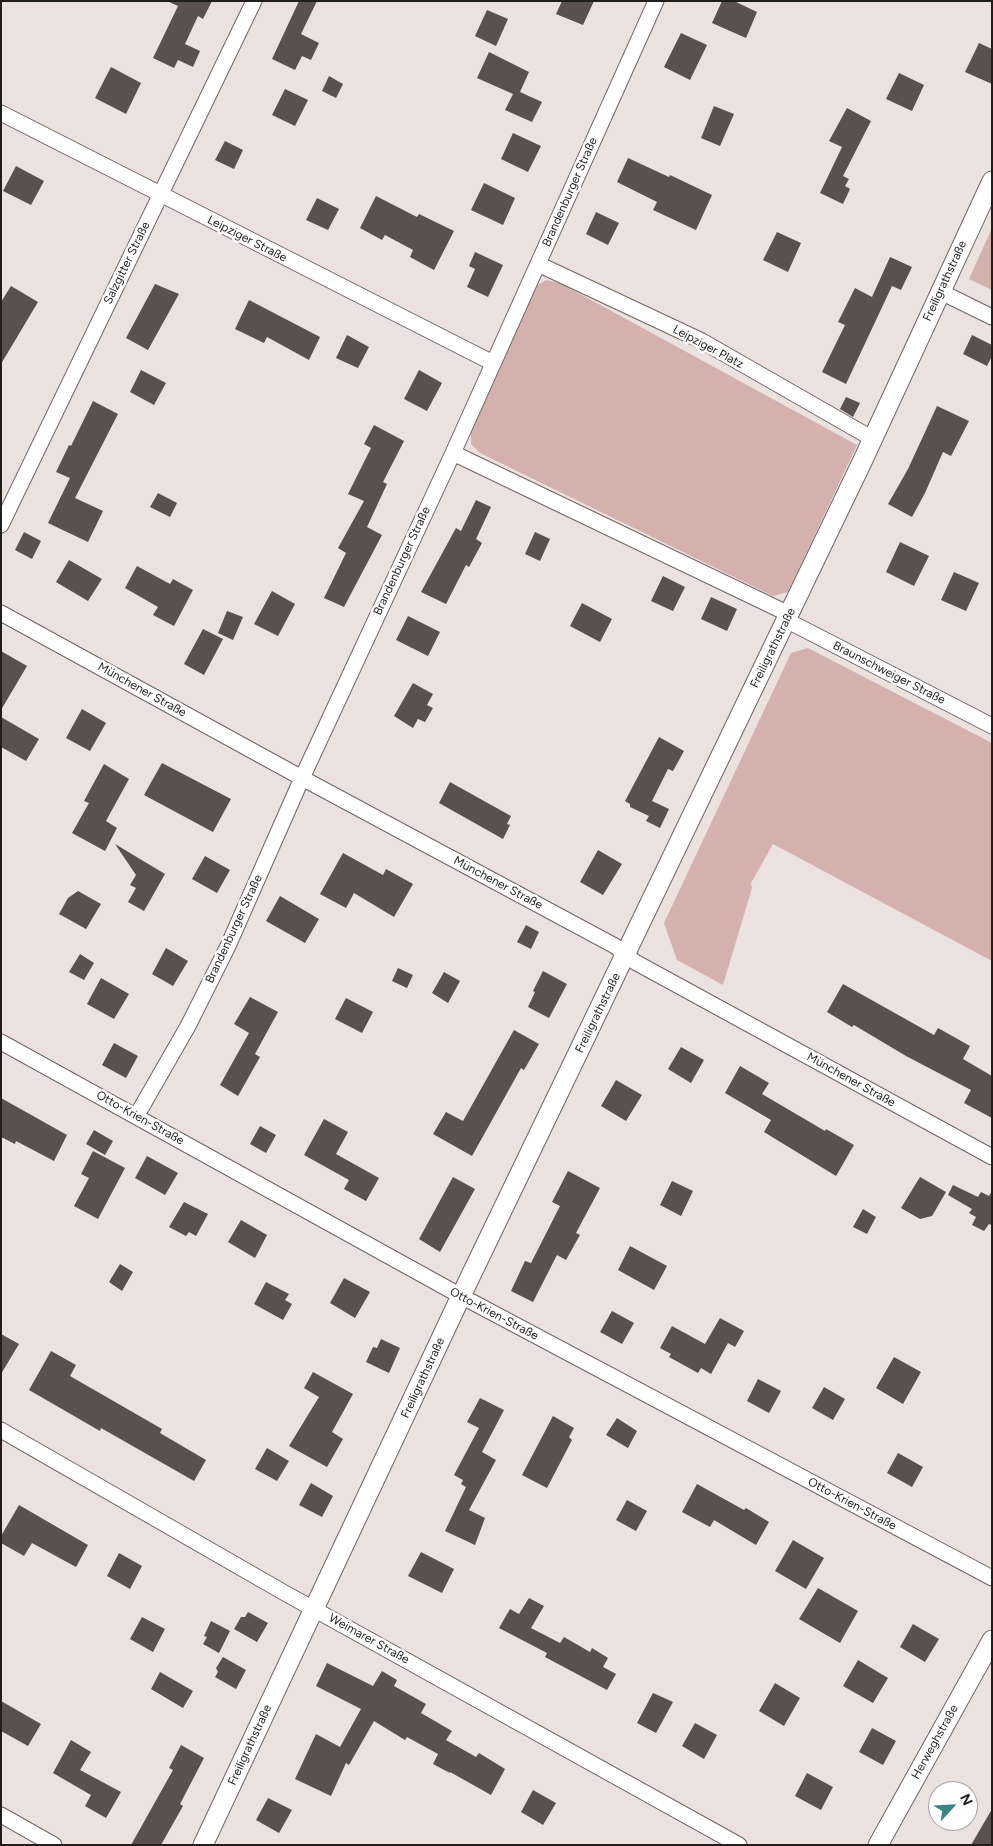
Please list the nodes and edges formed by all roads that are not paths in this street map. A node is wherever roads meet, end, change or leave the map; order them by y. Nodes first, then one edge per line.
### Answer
1 (254, 1) edge
2 (656, 1) edge
3 (1, 113) edge
4 (992, 181) edge
5 (160, 195) junction
6 (538, 264) junction
7 (939, 291) junction
8 (992, 317) edge
9 (493, 363) junction
10 (873, 439) junction
11 (453, 453) junction
12 (1, 525) edge
13 (1, 613) edge
14 (788, 617) junction
15 (992, 726) edge
16 (302, 778) junction
17 (626, 955) junction
18 (1, 1042) edge
19 (137, 1115) junction
20 (992, 1157) edge
21 (461, 1296) junction
22 (1, 1430) edge
23 (992, 1578) edge
24 (315, 1609) junction
25 (992, 1640) edge
26 (1, 1815) edge
27 (54, 1845) edge
28 (203, 1845) edge
29 (739, 1845) edge
30 (878, 1845) edge

1 - 5 street, Salzgitter Straße
2 - 6 street, Brandenburger Straße
3 - 5 street, Leipziger Straße
4 - 7 street, Freiligrathstraße
5 - 9 street, Leipziger Straße
5 - 12 street, Salzgitter Straße
6 - 9 street, Brandenburger Straße
6 - 10 street, Leipziger Platz
7 - 8 street
7 - 10 street, Freiligrathstraße
9 - 11 street, Brandenburger Straße
10 - 14 street, Freiligrathstraße
11 - 14 street
11 - 16 street, Brandenburger Straße
13 - 16 street, Münchener Straße
14 - 15 street, Braunschweiger Straße
14 - 17 street, Freiligrathstraße
16 - 17 street, Münchener Straße
16 - 19 street, Brandenburger Straße
17 - 20 street, Münchener Straße
17 - 21 street, Freiligrathstraße
18 - 19 street, Otto-Krien-Straße
19 - 21 street, Otto-Krien-Straße
21 - 23 street, Otto-Krien-Straße
21 - 24 street, Freiligrathstraße
22 - 24 street, Weimarer Straße
24 - 28 street, Freiligrathstraße
24 - 29 street, Weimarer Straße
25 - 30 street, Herweghstraße
26 - 27 street

